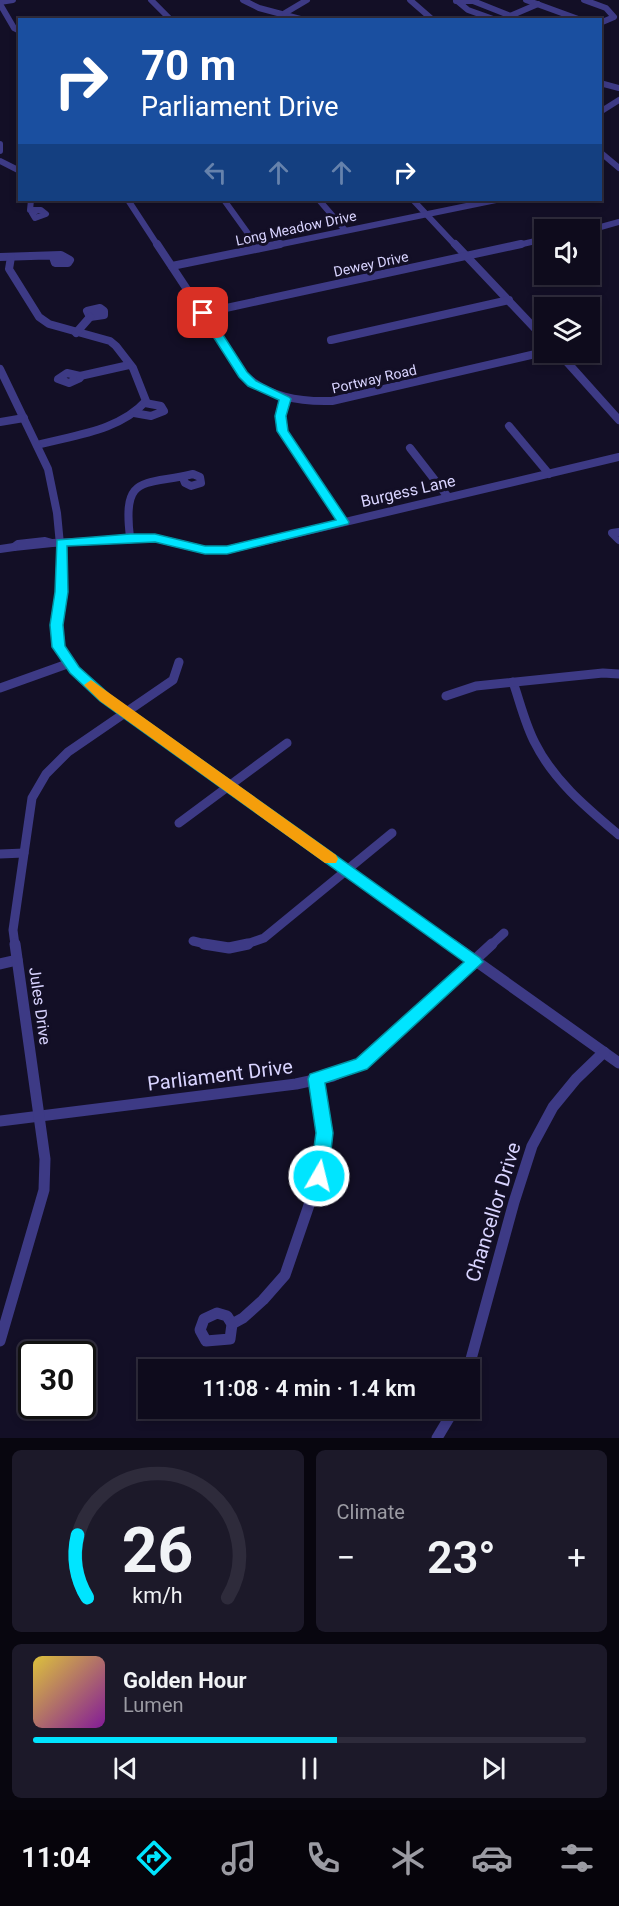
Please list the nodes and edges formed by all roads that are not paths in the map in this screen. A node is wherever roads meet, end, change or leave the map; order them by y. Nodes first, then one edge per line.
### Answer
1 (13, 0) edge
2 (151, 0) edge
3 (243, 0) edge
4 (307, 0) edge
5 (410, 0) edge
6 (456, 0) edge
7 (526, 0) edge
8 (584, 0) edge
9 (0, 3) edge
10 (538, 4) junction
11 (285, 13) junction
12 (511, 16) junction
13 (169, 18) edge
14 (299, 18) edge
15 (430, 18) edge
16 (491, 18) edge
17 (506, 18) edge
18 (516, 18) edge
19 (576, 18) edge
20 (602, 22) edge
21 (18, 30) edge
22 (602, 84) edge
23 (619, 88) edge
24 (619, 100) edge
25 (602, 111) edge
26 (0, 144) edge
27 (0, 151) edge
28 (619, 156) edge
29 (604, 159) edge
30 (0, 161) edge
31 (619, 168) edge
32 (18, 170) edge
33 (31, 201) edge
34 (129, 201) edge
35 (225, 201) edge
36 (320, 201) edge
37 (414, 201) edge
38 (491, 201) edge
39 (36, 211) dead end
40 (428, 213) junction
41 (619, 222) edge
42 (600, 227) edge
43 (344, 230) junction
44 (534, 241) edge
45 (260, 248) junction
46 (467, 256) junction
47 (0, 257) edge
48 (11, 257) junction
49 (53, 257) dead end
50 (172, 266) junction
51 (509, 300) junction
52 (203, 313) junction
53 (90, 317) dead end
54 (534, 327) edge
55 (76, 333) junction
56 (331, 340) dead end
57 (534, 354) edge
58 (568, 363) edge
59 (129, 365) junction
60 (0, 369) edge
61 (80, 376) dead end
62 (285, 399) junction
63 (145, 403) junction
64 (134, 413) junction
65 (24, 418) junction
66 (619, 420) edge
67 (0, 422) edge
68 (509, 426) dead end
69 (37, 445) junction
70 (410, 448) dead end
71 (619, 457) edge
72 (549, 474) junction
73 (183, 478) dead end
74 (448, 497) junction
75 (343, 522) junction
76 (619, 532) edge
77 (130, 537) junction
78 (619, 540) edge
79 (57, 543) junction
80 (0, 549) edge
81 (179, 662) dead end
82 (70, 663) junction
83 (619, 674) edge
84 (513, 682) junction
85 (0, 688) edge
86 (446, 696) dead end
87 (124, 711) junction
88 (287, 742) dead end
89 (229, 786) junction
90 (179, 823) dead end
91 (392, 833) dead end
92 (619, 835) edge
93 (24, 853) junction
94 (0, 854) edge
95 (347, 871) junction
96 (504, 933) dead end
97 (193, 941) dead end
98 (17, 960) junction
99 (475, 962) junction
100 (0, 964) edge
101 (604, 1052) junction
102 (619, 1063) edge
103 (316, 1079) junction
104 (39, 1115) junction
105 (0, 1121) edge
106 (232, 1324) dead end
107 (0, 1338) edge
108 (471, 1359) edge
109 (448, 1419) edge
110 (437, 1438) edge

1 - 9 street
2 - 13 street
3 - 11 street
4 - 11 street
5 - 15 street
6 - 12 street
6 - 16 street
7 - 10 street
8 - 20 street
9 - 21 street
10 - 12 street
10 - 19 street
11 - 14 street
12 - 17 street
12 - 18 street
22 - 23 street
24 - 25 street
26 - 27 street
28 - 29 street
29 - 31 street
30 - 32 street
33 - 39 street
34 - 50 street, Portway Road
35 - 45 street
36 - 43 street
37 - 40 street
38 - 40 street, Long Meadow Drive
40 - 43 street, Long Meadow Drive
40 - 46 street
41 - 42 street
43 - 45 street, Long Meadow Drive
44 - 46 street, Dewey Drive
45 - 50 street, Long Meadow Drive
46 - 51 street
46 - 52 street, Dewey Drive
47 - 48 street
48 - 49 street
48 - 55 street
50 - 52 street, Portway Road
51 - 54 street
51 - 56 street
52 - 62 street, Portway Road
53 - 55 street
55 - 59 street
57 - 62 street, Portway Road
58 - 66 street
59 - 61 street
59 - 63 street
60 - 65 street
62 - 75 street
63 - 64 street
63 - 64 street
64 - 69 street
65 - 67 street
65 - 69 street
68 - 72 street
69 - 79 street
70 - 74 street
71 - 72 street, Burgess Lane
72 - 74 street, Burgess Lane
73 - 77 street
74 - 75 street, Burgess Lane
75 - 77 street, Burgess Lane
76 - 78 street
77 - 79 street, Burgess Lane
79 - 80 street, Burgess Lane
79 - 82 street
81 - 87 street, Jules Drive
82 - 85 street
82 - 87 street
83 - 84 street
84 - 86 street
84 - 92 street
87 - 89 street
87 - 93 street, Jules Drive
88 - 89 street
89 - 90 street
89 - 95 street
91 - 95 street
93 - 94 street
93 - 98 street, Jules Drive
95 - 97 street
95 - 99 street
96 - 99 street, Parliament Drive
98 - 100 street
98 - 104 street, Jules Drive
99 - 101 street
99 - 103 street, Parliament Drive
101 - 102 street
101 - 108 street, Chancellor Drive
103 - 104 street, Parliament Drive
103 - 106 street
104 - 105 street, Parliament Drive
104 - 107 street, Jules Drive
109 - 110 street

